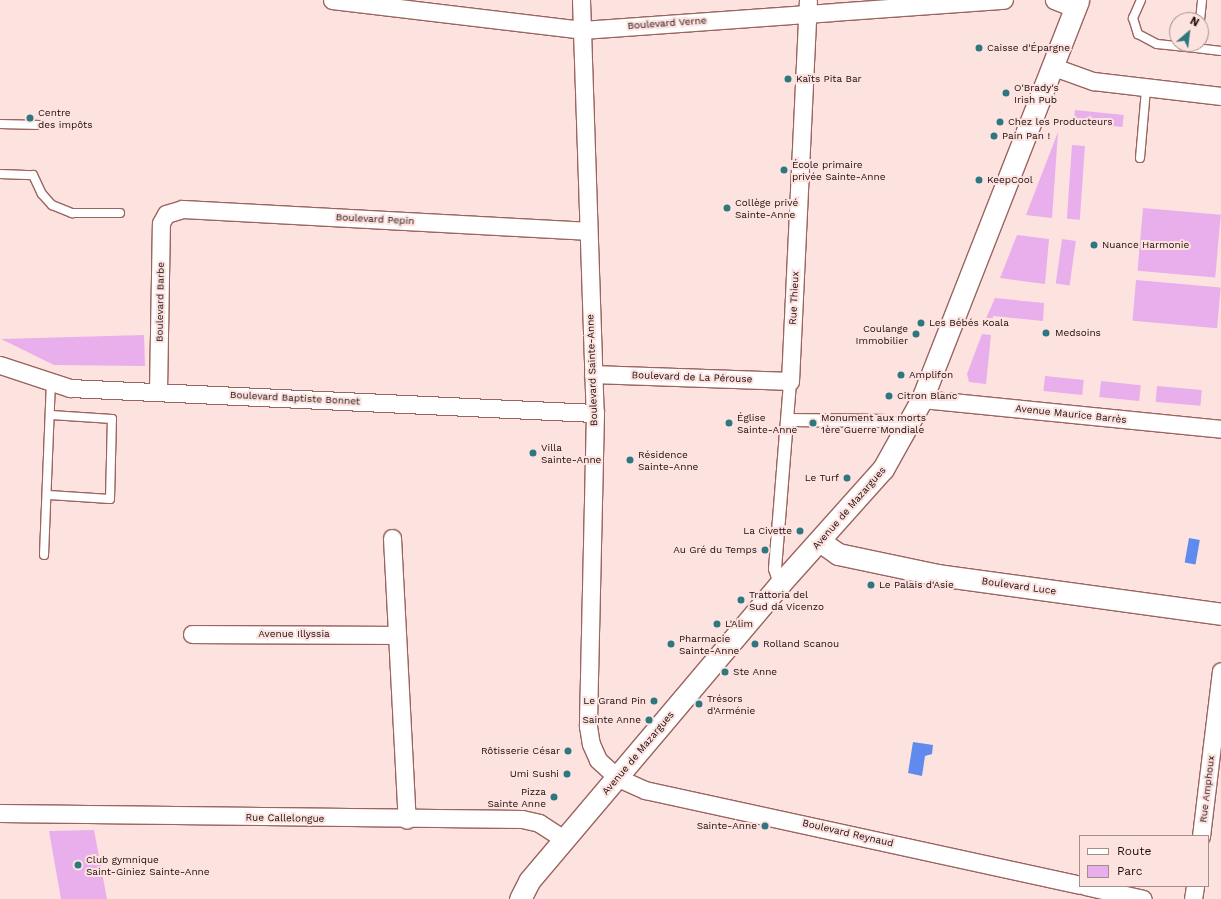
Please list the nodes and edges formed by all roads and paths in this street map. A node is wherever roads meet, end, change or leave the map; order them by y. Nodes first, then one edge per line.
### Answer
1 (332, 0) edge
2 (581, 0) edge
3 (1004, 0) edge
4 (1054, 0) edge
5 (1140, 0) edge
6 (1202, 0) edge
7 (1076, 4) edge
8 (809, 6) edge
9 (1201, 12) edge
10 (582, 30) junction
11 (1169, 45) edge
12 (1209, 49) edge
13 (1221, 51) edge
14 (1051, 66) junction
15 (1146, 89) junction
16 (1221, 96) edge
17 (0, 124) edge
18 (40, 125) dead end
19 (1140, 158) dead end
20 (0, 174) edge
21 (120, 213) dead end
22 (166, 214) joint
23 (586, 231) junction
24 (0, 365) edge
25 (594, 374) junction
26 (790, 381) junction
27 (52, 384) junction
28 (158, 391) junction
29 (922, 399) junction
30 (595, 413) junction
31 (51, 415) junction
32 (788, 420) junction
33 (908, 428) junction
34 (1221, 429) edge
35 (49, 495) junction
36 (392, 538) dead end
37 (821, 542) junction
38 (44, 555) dead end
39 (780, 584) junction
40 (1221, 614) edge
41 (192, 634) dead end
42 (397, 635) junction
43 (1221, 671) edge
44 (618, 778) junction
45 (0, 813) edge
46 (407, 820) junction
47 (1201, 835) edge
48 (565, 840) junction
49 (1079, 885) edge
50 (1089, 887) edge
51 (1195, 887) edge
52 (520, 899) edge
53 (1143, 899) edge
54 (1193, 899) edge

1 - 10 street, Boulevard Verne
2 - 10 street, Boulevard Sainte-Anne
3 - 8 street, Boulevard Verne
4 - 7 street
5 - 11 lane
6 - 9 lane
7 - 14 street, Avenue de Mazargues
8 - 10 street, Boulevard Verne
8 - 26 street, Rue Thieux
10 - 23 street, Boulevard Sainte-Anne
12 - 13 lane
14 - 15 street
14 - 29 street, Avenue de Mazargues
15 - 16 street
15 - 19 lane
17 - 18 lane
20 - 21 lane
22 - 23 street, Boulevard Pepin
22 - 28 street, Boulevard Barbe
23 - 25 street, Boulevard Sainte-Anne
24 - 27 street, Boulevard Baptiste Bonnet
25 - 26 street, Boulevard de La Pérouse
25 - 30 street, Boulevard Sainte-Anne
26 - 32 street, Rue Thieux
27 - 28 street, Boulevard Baptiste Bonnet
27 - 31 lane
28 - 30 street, Boulevard Baptiste Bonnet
29 - 33 street, Avenue de Mazargues
29 - 34 street, Avenue Maurice Barrès
30 - 44 street, Boulevard Sainte-Anne
31 - 35 lane
31 - 35 lane
32 - 33 street
32 - 39 street, Rue Thieux
33 - 37 street, Avenue de Mazargues
35 - 38 lane
36 - 42 street
37 - 39 street, Avenue de Mazargues
37 - 40 street, Boulevard Luce
39 - 44 street, Avenue de Mazargues
41 - 42 street, Avenue Illyssia
42 - 46 street
43 - 47 street, Rue Amphoux
44 - 48 street, Avenue de Mazargues
44 - 49 street, Boulevard Reynaud
45 - 46 street, Rue Callelongue
46 - 48 street, Rue Callelongue
48 - 52 street, Avenue de Mazargues
50 - 53 street
51 - 54 street

